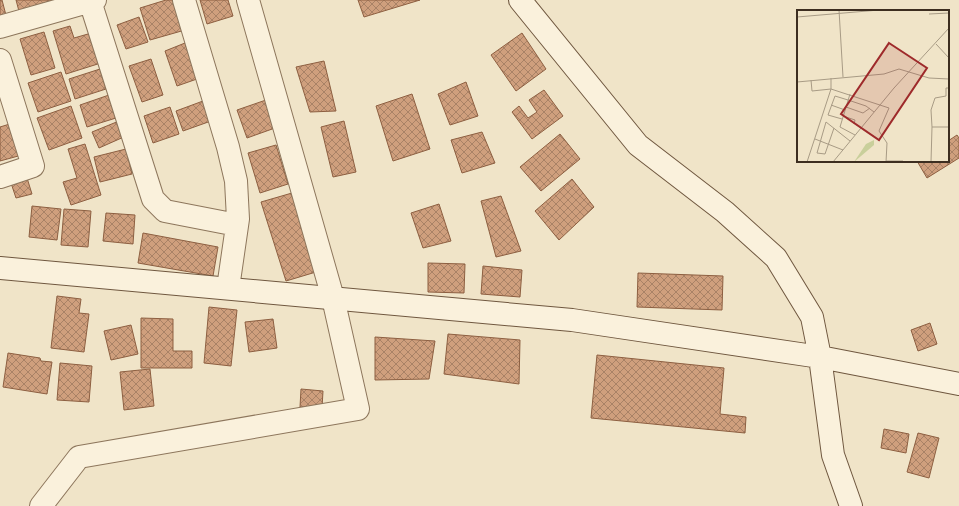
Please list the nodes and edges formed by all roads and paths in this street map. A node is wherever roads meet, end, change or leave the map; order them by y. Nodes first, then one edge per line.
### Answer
1 (184, 0) edge
2 (248, 0) edge
3 (520, 0) edge
4 (92, 1) edge
5 (61, 5) edge
6 (0, 27) edge
7 (0, 60) edge
8 (0, 177) edge
9 (237, 225) junction
10 (0, 268) edge
11 (228, 288) junction
12 (333, 298) junction
13 (820, 356) junction
14 (959, 384) edge
15 (41, 506) edge
16 (850, 506) edge

1 - 9 street
2 - 12 street
3 - 13 street
4 - 5 street
4 - 9 street
5 - 6 street
7 - 8 street
9 - 11 street
10 - 11 street
11 - 12 street
12 - 13 street
12 - 15 street
13 - 14 street
13 - 16 street

